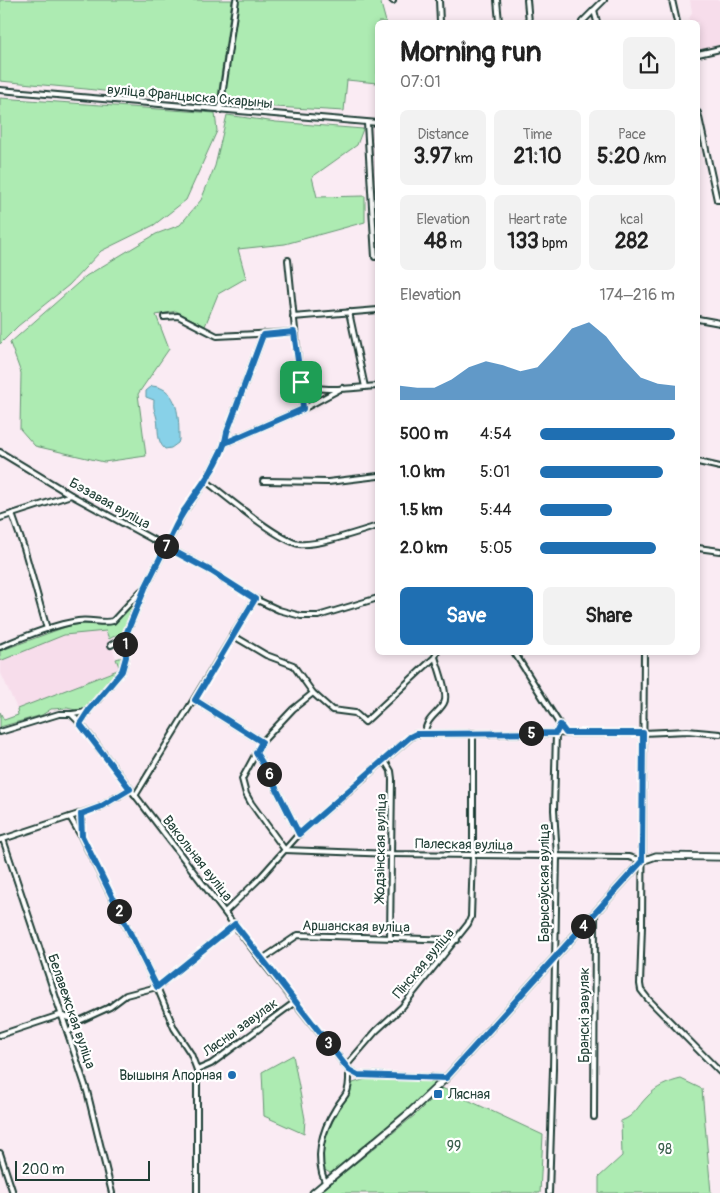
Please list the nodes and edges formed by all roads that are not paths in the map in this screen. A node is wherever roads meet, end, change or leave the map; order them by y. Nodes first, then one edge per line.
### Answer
1 (236, 0) edge
2 (439, 0) edge
3 (497, 0) edge
4 (527, 0) edge
5 (596, 0) edge
6 (604, 0) edge
7 (672, 0) edge
8 (599, 5) junction
9 (594, 10) junction
10 (440, 20) edge
11 (499, 20) edge
12 (529, 20) edge
13 (584, 20) edge
14 (596, 20) edge
15 (677, 20) edge
16 (720, 49) edge
17 (700, 54) edge
18 (0, 90) edge
19 (220, 110) junction
20 (367, 122) junction
21 (700, 122) edge
22 (375, 123) edge
23 (720, 200) edge
24 (375, 257) dead end
25 (288, 260) dead end
26 (375, 310) edge
27 (349, 312) junction
28 (164, 317) dead end
29 (293, 317) junction
30 (700, 319) edge
31 (720, 322) edge
32 (294, 332) junction
33 (263, 335) junction
34 (301, 382) junction
35 (375, 386) edge
36 (365, 387) junction
37 (342, 388) junction
38 (303, 409) junction
39 (225, 443) junction
40 (0, 452) edge
41 (700, 462) edge
42 (720, 467) edge
43 (375, 476) edge
44 (206, 481) junction
45 (263, 481) dead end
46 (71, 495) junction
47 (12, 514) junction
48 (0, 518) edge
49 (375, 527) edge
50 (166, 547) junction
51 (700, 548) edge
52 (720, 551) edge
53 (145, 588) junction
54 (255, 599) junction
55 (375, 599) edge
56 (47, 630) junction
57 (232, 635) junction
58 (125, 637) junction
59 (111, 645) dead end
60 (0, 647) edge
61 (436, 655) edge
62 (516, 655) edge
63 (644, 655) edge
64 (313, 693) junction
65 (195, 700) junction
66 (89, 710) junction
67 (71, 714) junction
68 (80, 724) junction
69 (560, 725) junction
70 (0, 732) edge
71 (425, 733) junction
72 (473, 733) junction
73 (556, 733) junction
74 (566, 733) junction
75 (643, 733) junction
76 (720, 734) edge
77 (262, 742) junction
78 (256, 753) junction
79 (385, 761) junction
80 (130, 789) junction
81 (135, 796) junction
82 (81, 814) junction
83 (70, 817) junction
84 (299, 834) junction
85 (82, 836) junction
86 (2, 839) edge
87 (285, 850) junction
88 (392, 854) junction
89 (473, 855) junction
90 (557, 856) junction
91 (720, 857) edge
92 (642, 861) junction
93 (226, 911) junction
94 (595, 913) junction
95 (235, 924) junction
96 (390, 937) junction
97 (457, 940) junction
98 (555, 956) junction
99 (261, 960) junction
100 (157, 987) junction
101 (295, 1002) junction
102 (60, 1015) junction
103 (79, 1021) junction
104 (68, 1033) junction
105 (0, 1035) edge
106 (346, 1066) junction
107 (197, 1070) junction
108 (349, 1070) junction
109 (720, 1072) edge
110 (446, 1078) junction
111 (594, 1117) dead end
112 (0, 1154) edge
113 (325, 1182) junction
114 (13, 1193) edge
115 (112, 1193) edge
116 (197, 1193) edge
117 (313, 1193) edge
118 (549, 1193) edge

1 - 19 street
2 - 10 street
3 - 11 street
4 - 12 street
5 - 8 street
6 - 8 street
7 - 15 street
8 - 9 street
9 - 13 street
9 - 14 street
16 - 17 street
18 - 19 street, вуліца Францыска Скарыны
19 - 20 street, вуліца Францыска Скарыны
20 - 22 street, вуліца Францыска Скарыны
20 - 24 street
21 - 23 street
25 - 29 street
26 - 27 street
27 - 29 street
27 - 36 street
28 - 33 street
29 - 32 street
30 - 31 street
32 - 33 street
32 - 34 street
33 - 39 street
34 - 37 street
34 - 38 street
35 - 36 street
36 - 37 street
37 - 38 street
38 - 39 street
39 - 44 street
40 - 46 street, Бэзавая вуліца
41 - 42 street
43 - 45 street
44 - 49 street
44 - 50 street
46 - 47 street
46 - 50 street, Бэзавая вуліца
47 - 48 street
47 - 56 street
50 - 53 street
50 - 54 street, Бэзавая вуліца
51 - 52 street
53 - 56 street
53 - 58 street
54 - 55 street, Бэзавая вуліца
54 - 57 street
56 - 60 street
57 - 64 street
57 - 65 street
58 - 59 street
58 - 66 street
61 - 64 street
61 - 71 street
62 - 69 street
63 - 75 street
64 - 77 street
65 - 77 street
65 - 81 street
66 - 67 street
66 - 68 street
67 - 68 street, Вакольная вуліца
67 - 70 street
68 - 80 street, Вакольная вуліца
69 - 73 street, Барысаўская вуліца
69 - 74 street
71 - 72 street
71 - 79 street
72 - 73 street
72 - 89 street, Пінская вуліца
73 - 74 street
73 - 90 street, Барысаўская вуліца
74 - 75 street
75 - 76 street
75 - 92 street
77 - 78 street
78 - 84 street
78 - 87 street
79 - 84 street
79 - 88 street, Жодзінская вуліца
80 - 81 street, Вакольная вуліца
80 - 82 street
81 - 93 street, Вакольная вуліца
82 - 83 street
82 - 85 street
83 - 85 street
83 - 86 street
84 - 87 street
85 - 100 street
86 - 102 street, Белавежская вуліца
87 - 88 street, Палеская вуліца
87 - 93 street
88 - 89 street, Палеская вуліца
88 - 96 street, Жодзінская вуліца
89 - 90 street, Палеская вуліца
89 - 97 street, Пінская вуліца
90 - 92 street, Палеская вуліца
90 - 98 street, Барысаўская вуліца
91 - 92 main road
92 - 94 main road
92 - 109 street
93 - 95 street, Вакольная вуліца
94 - 98 main road
94 - 111 street, Бранскі завулак
95 - 99 street, Вакольная вуліца
95 - 100 street
96 - 97 street, Аршанская вуліца
96 - 99 street, Аршанская вуліца
97 - 106 street, Пінская вуліца
98 - 110 main road
98 - 118 street, Барысаўская вуліца
99 - 101 street, Вакольная вуліца
100 - 103 street
100 - 107 street
101 - 106 street, Вакольная вуліца
101 - 107 street, Лясны завулак
102 - 103 street
102 - 104 street, Белавежская вуліца
102 - 105 street
103 - 104 street
104 - 115 street, Белавежская вуліца
106 - 108 street, Вакольная вуліца
107 - 116 street
108 - 110 street
108 - 113 street
110 - 113 main road
112 - 114 street
113 - 117 main road

